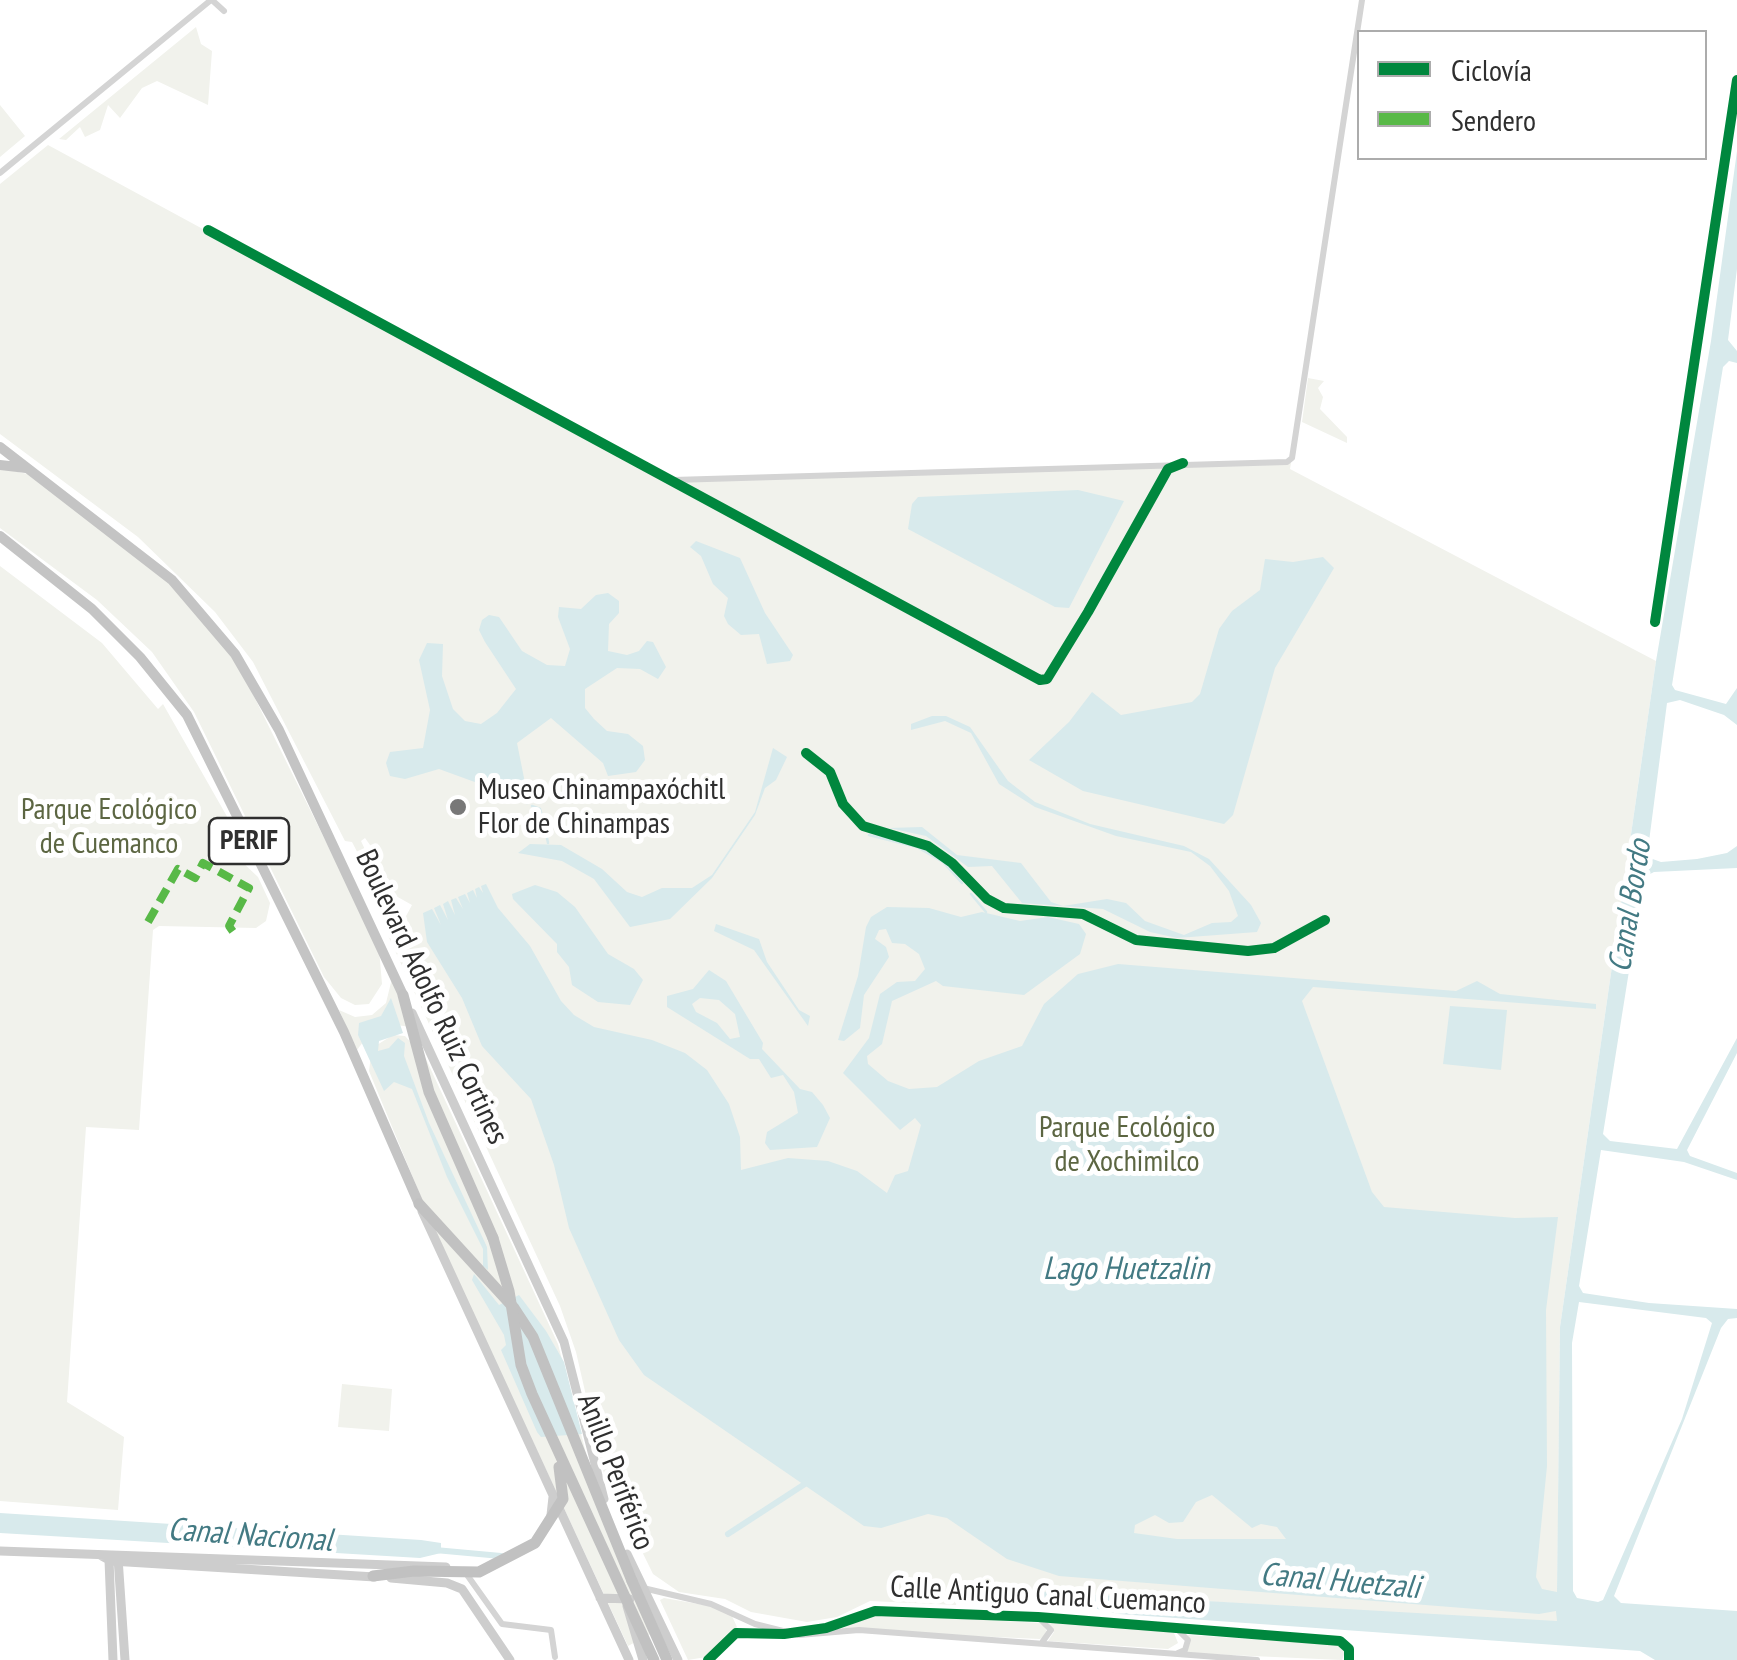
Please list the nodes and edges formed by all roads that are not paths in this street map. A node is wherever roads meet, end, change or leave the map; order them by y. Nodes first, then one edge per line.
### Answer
1 (211, 0) edge
2 (1362, 0) edge
3 (224, 11) dead end
4 (1357, 30) edge
5 (1357, 33) edge
6 (1737, 80) edge
7 (0, 173) edge
8 (208, 230) dead end
9 (0, 447) edge
10 (1182, 462) junction
11 (0, 465) edge
12 (32, 470) junction
13 (669, 480) junction
14 (0, 536) edge
15 (1655, 622) dead end
16 (403, 995) junction
17 (419, 1204) junction
18 (540, 1412) junction
19 (553, 1497) junction
20 (0, 1550) edge
21 (111, 1556) junction
22 (136, 1562) junction
23 (461, 1568) junction
24 (118, 1576) junction
25 (372, 1576) junction
26 (476, 1584) junction
27 (644, 1588) junction
28 (462, 1589) junction
29 (600, 1598) junction
30 (630, 1598) junction
31 (736, 1616) junction
32 (1038, 1617) junction
33 (1173, 1626) junction
34 (791, 1632) junction
35 (733, 1635) junction
36 (1037, 1643) junction
37 (1177, 1654) junction
38 (554, 1657) dead end
39 (112, 1660) edge
40 (125, 1660) edge
41 (510, 1660) edge
42 (629, 1660) edge
43 (643, 1660) edge
44 (654, 1660) edge
45 (666, 1660) edge
46 (678, 1660) edge
47 (708, 1660) edge
48 (1257, 1660) edge
49 (1350, 1660) edge

1 - 3 street
1 - 7 street
2 - 4 street
5 - 10 street
6 - 15 street
8 - 13 street
9 - 12 highway, Boulevard Adolfo Ruiz Cortines / PERIF
10 - 13 street
10 - 13 street
11 - 12 highway
12 - 16 highway, Boulevard Adolfo Ruiz Cortines / PERIF
14 - 17 highway, PERIF
16 - 18 highway, Anillo Periférico, bridge
16 - 27 main road, Boulevard Adolfo Ruiz Cortines / PERIF
17 - 19 main road, PERIF
17 - 45 highway, Anillo Periférico, bridge
18 - 25 highway, bridge
18 - 44 highway, Anillo Periférico, bridge
19 - 23 main road
19 - 29 main road, PERIF
20 - 21 main road
21 - 22 main road
21 - 23 main road
21 - 24 main road
21 - 39 main road
22 - 24 main road
22 - 25 main road
23 - 26 street
24 - 40 main road
25 - 28 main road
26 - 28 street
26 - 38 street
27 - 30 main road
27 - 31 street, Calle Antiguo Canal Cuemanco
27 - 46 main road, Boulevard Adolfo Ruiz Cortines / PERIF
28 - 41 main road
29 - 30 main road
29 - 42 main road, PERIF
30 - 43 main road
31 - 34 street, Calle Antiguo Canal Cuemanco
31 - 35 street
32 - 33 street, Calle Antiguo Canal Cuemanco
32 - 34 street, Calle Antiguo Canal Cuemanco
32 - 36 street
33 - 37 street
33 - 49 street, Calle Antiguo Canal Cuemanco
34 - 35 street, Calle Antiguo Canal Cuemanco
34 - 36 street, Calle Antiguo Canal Cuemanco
35 - 47 street
36 - 37 street, Calle Antiguo Canal Cuemanco
37 - 48 street, Calle Antiguo Canal Cuemanco

